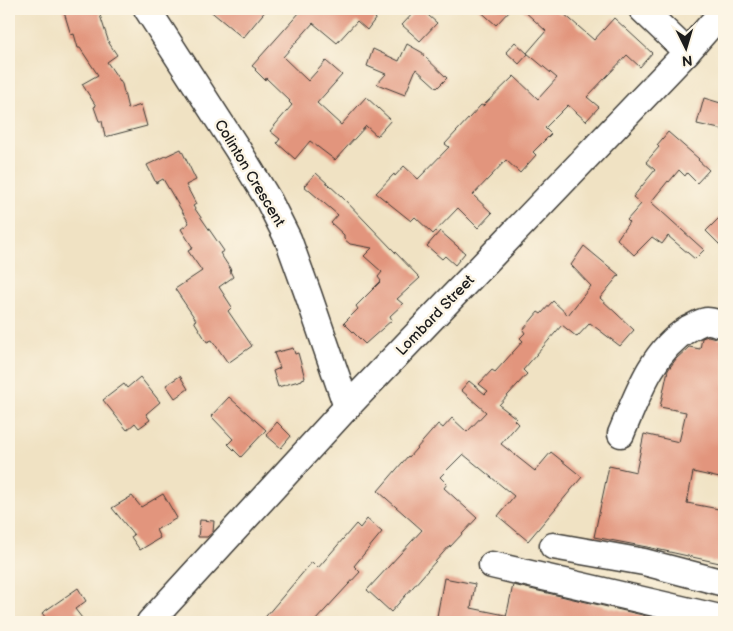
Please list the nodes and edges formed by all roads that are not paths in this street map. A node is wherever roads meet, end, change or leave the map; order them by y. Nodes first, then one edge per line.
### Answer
1 (147, 9) edge
2 (642, 9) edge
3 (724, 10) edge
4 (687, 52) junction
5 (724, 326) edge
6 (347, 407) junction
7 (620, 434) dead end
8 (553, 546) dead end
9 (492, 565) dead end
10 (724, 583) edge
11 (724, 619) edge
12 (150, 622) edge

1 - 6 street, Colinton Crescent
2 - 4 street
3 - 4 street, Lombard Street
4 - 6 street, Lombard Street
5 - 7 street
6 - 12 street, Lombard Street
8 - 10 street
9 - 11 street

